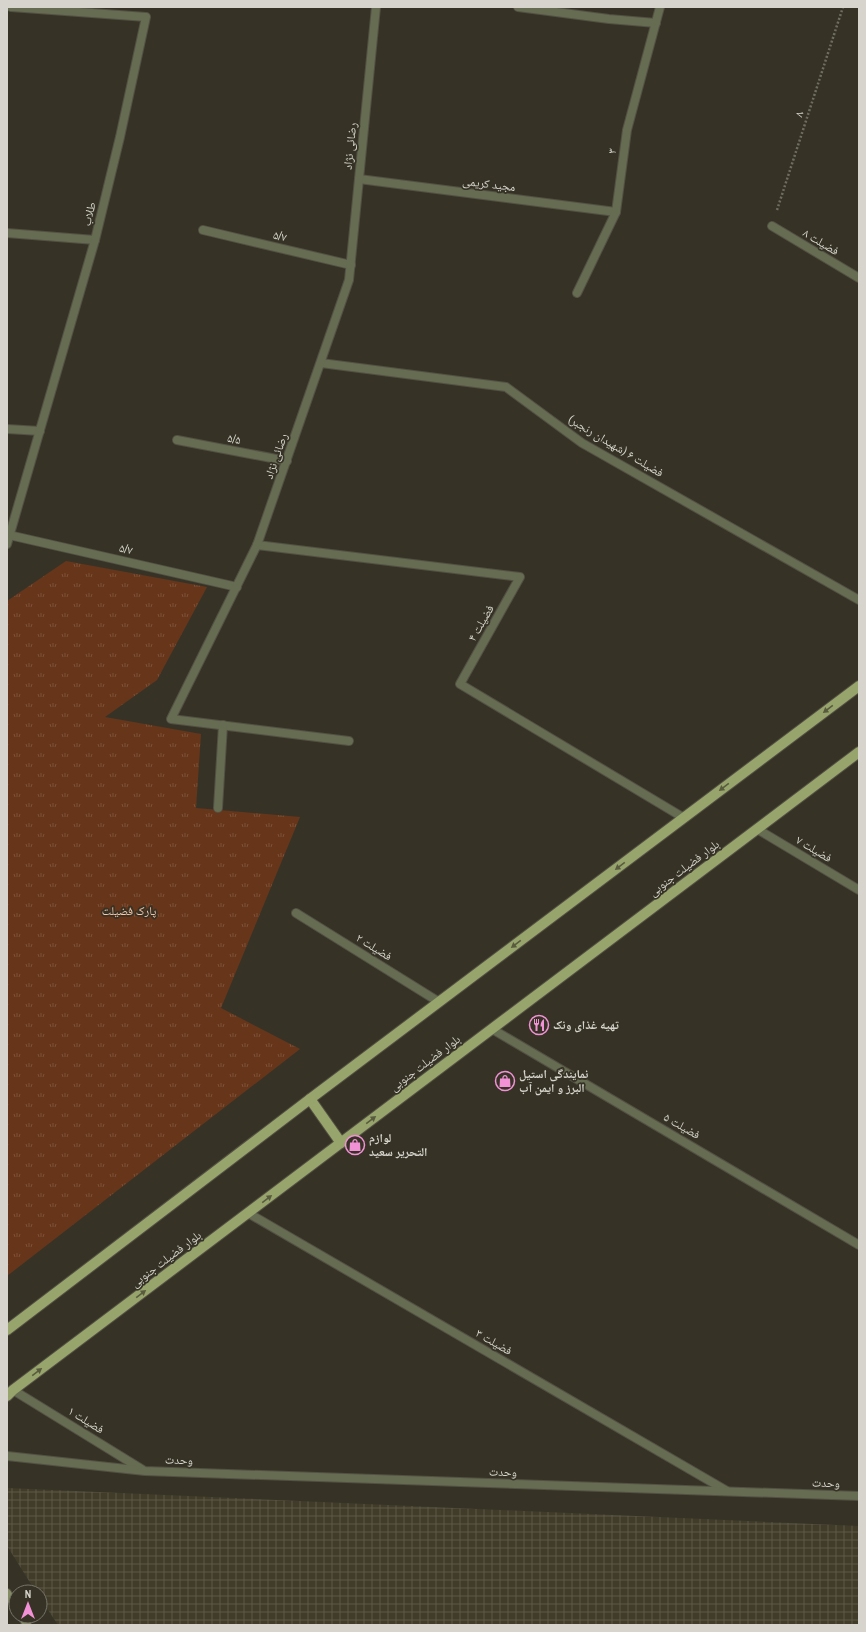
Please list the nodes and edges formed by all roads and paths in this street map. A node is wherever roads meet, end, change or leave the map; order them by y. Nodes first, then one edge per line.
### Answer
1 (11, 7) edge
2 (376, 7) edge
3 (518, 7) edge
4 (660, 7) edge
5 (843, 7) edge
6 (656, 23) junction
7 (359, 179) junction
8 (616, 212) junction
9 (772, 226) joint
10 (203, 230) dead end
11 (7, 233) edge
12 (95, 240) junction
13 (350, 265) junction
14 (859, 278) edge
15 (577, 293) dead end
16 (321, 363) junction
17 (7, 429) edge
18 (40, 431) junction
19 (177, 440) dead end
20 (287, 460) junction
21 (8, 539) edge
22 (257, 545) junction
23 (237, 587) junction
24 (859, 600) edge
25 (859, 686) edge
26 (223, 726) junction
27 (349, 741) dead end
28 (859, 752) edge
29 (218, 808) dead end
30 (684, 818) junction
31 (757, 829) junction
32 (859, 890) edge
33 (296, 913) dead end
34 (439, 1002) junction
35 (492, 1029) junction
36 (310, 1099) junction
37 (341, 1143) junction
38 (248, 1213) junction
39 (859, 1245) edge
40 (7, 1330) edge
41 (9, 1393) edge
42 (7, 1456) edge
43 (145, 1471) junction
44 (728, 1492) junction
45 (859, 1496) edge

1 - 12 street, طلاب
2 - 7 street, رضائی نژاد
3 - 6 street
4 - 6 street, ۳
5 - 9 path, ۸
6 - 8 street, ۳
7 - 8 street, مجید کریمی
7 - 13 street, رضائی نژاد
8 - 15 street, ۳
9 - 14 street, فضیلت ۸
10 - 13 street, ۵/۷
11 - 12 street
12 - 18 street, طلاب
13 - 16 street, رضائی نژاد
16 - 20 street, رضائی نژاد
16 - 24 street, فضیلت ۶ (شهیدان رنجبر)
17 - 18 street
18 - 21 street, طلاب
19 - 20 street, ۵/۵
20 - 22 street, رضائی نژاد
21 - 23 street, ۵/۷
22 - 23 street, رضائی نژاد
22 - 30 street, فضیلت ۴
23 - 26 street, رضائی نژاد
25 -> 30 main road
26 - 27 street, رضائی نژاد
26 - 29 street
28 - 31 main road, بلوار فضیلت جنوبی
30 -> 34 main road
31 - 32 street, فضیلت ۷
31 - 35 main road, بلوار فضیلت جنوبی
33 - 34 street, فضیلت ۲
34 - 36 main road
37 -> 35 main road, بلوار فضیلت جنوبی
35 - 39 street, فضیلت ۵
36 - 37 main road
36 - 40 main road
38 -> 37 main road, بلوار فضیلت جنوبی
41 -> 38 main road, بلوار فضیلت جنوبی
38 - 44 street, فضیلت ۳
41 - 43 street, فضیلت ۱
42 - 43 street, وحدت
43 - 44 street, وحدت
44 - 45 street, وحدت

